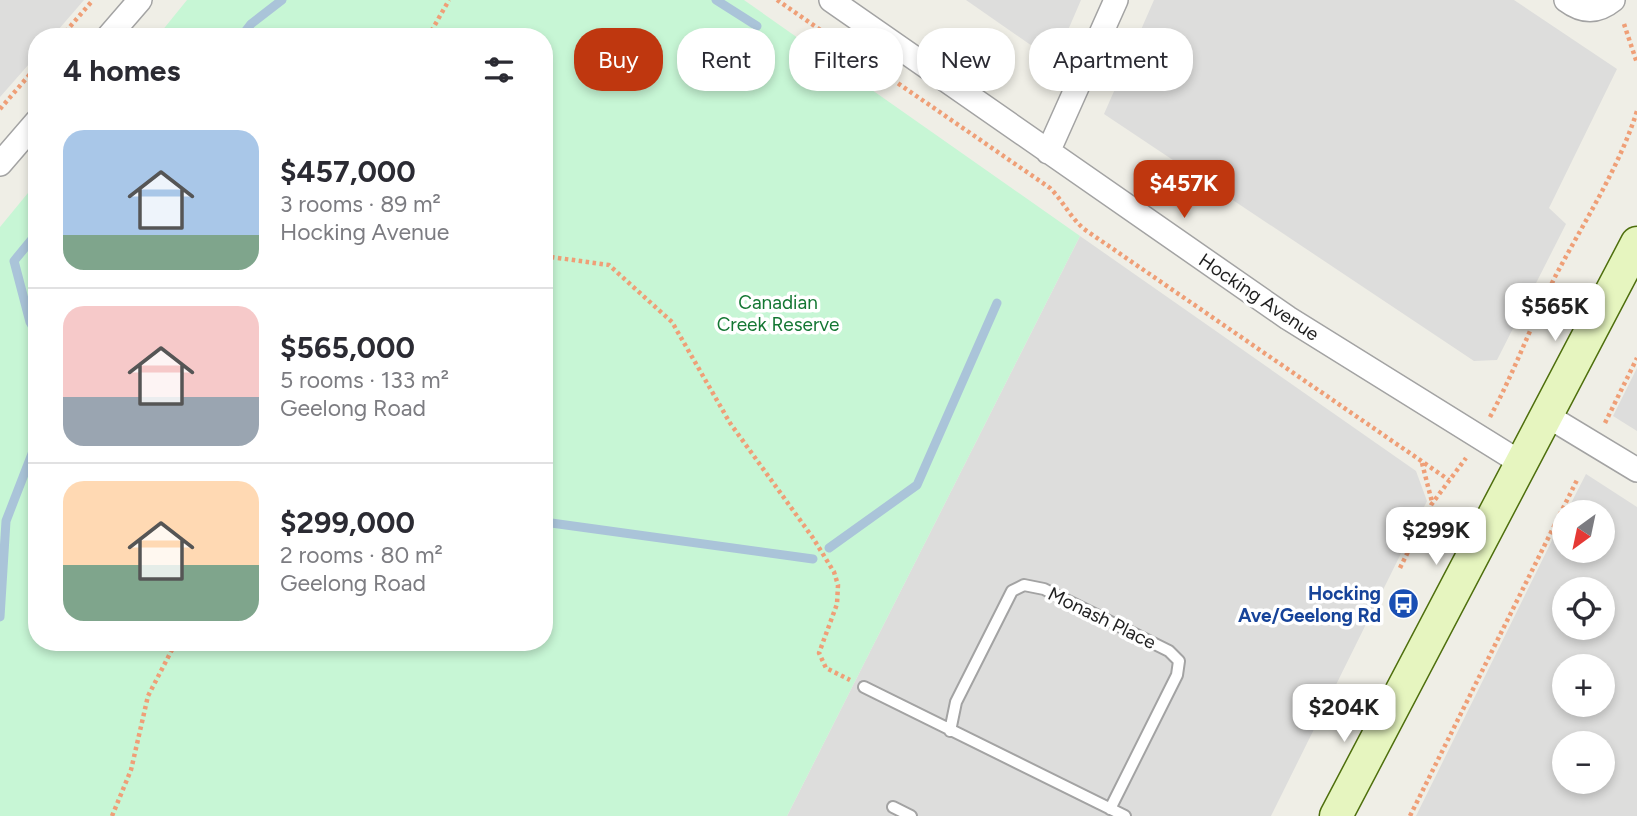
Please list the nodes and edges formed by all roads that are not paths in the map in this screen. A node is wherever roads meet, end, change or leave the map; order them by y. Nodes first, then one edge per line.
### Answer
1 (140, 0) edge
2 (831, 0) edge
3 (1116, 0) edge
4 (1566, 0) edge
5 (1606, 4) edge
6 (116, 28) edge
7 (28, 131) edge
8 (1048, 152) junction
9 (0, 164) edge
10 (1637, 243) edge
11 (1546, 415) junction
12 (1521, 463) junction
13 (1637, 470) edge
14 (864, 687) road end
15 (950, 731) junction
16 (893, 807) dead end
17 (1108, 811) edge
18 (911, 816) edge
19 (1125, 816) edge
20 (1336, 816) edge

1 - 6 street
2 - 8 street, Hocking Avenue
3 - 8 street
4 - 5 street
7 - 9 street
8 - 12 street, Hocking Avenue
10 - 11 main road
11 - 12 main road
11 - 13 street
12 - 20 main road
14 - 15 lane
15 - 17 lane
15 - 17 lane, Monash Place
16 - 18 lane
17 - 19 lane

